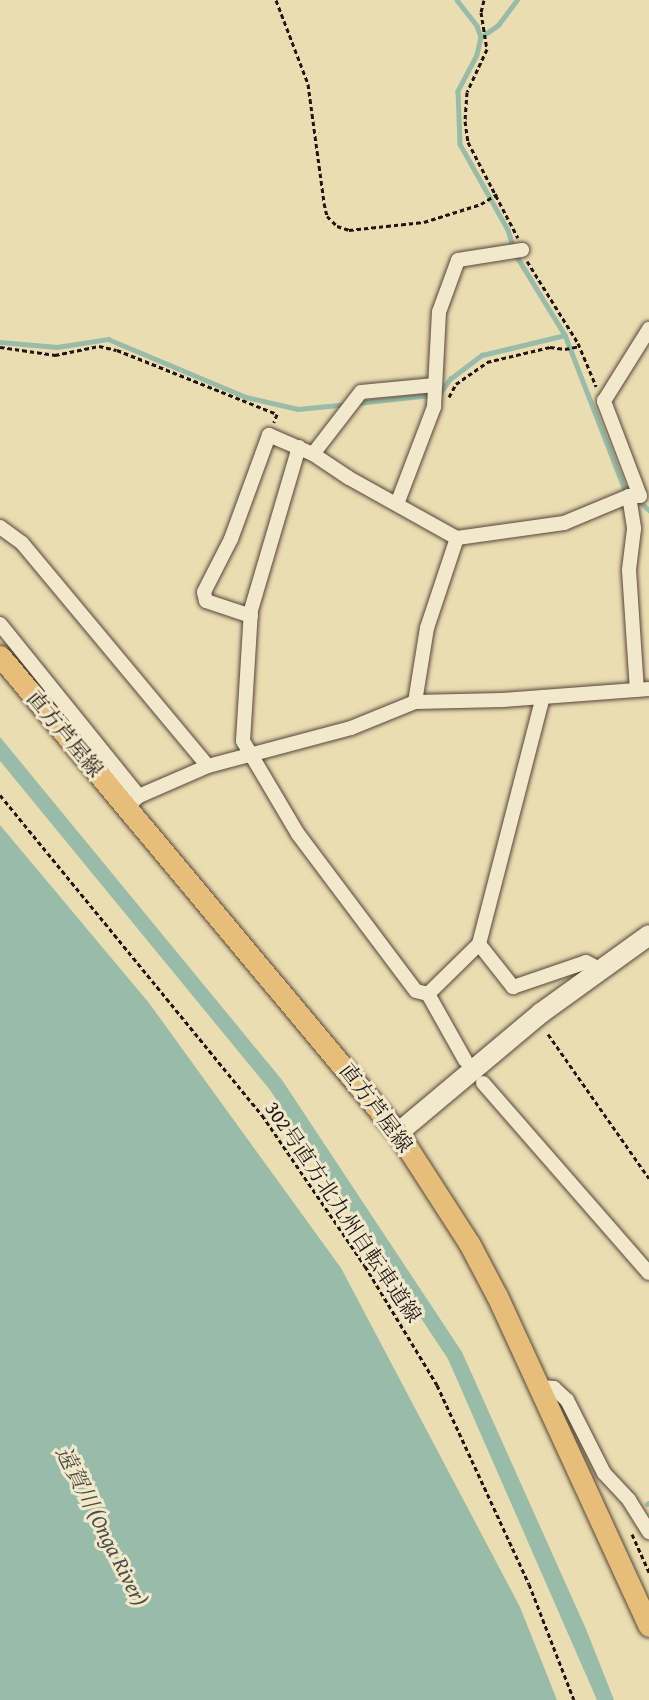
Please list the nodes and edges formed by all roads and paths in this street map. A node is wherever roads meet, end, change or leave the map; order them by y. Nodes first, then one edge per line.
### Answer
1 (276, 0) edge
2 (484, 0) edge
3 (497, 194) junction
4 (522, 250) junction
5 (649, 328) edge
6 (580, 346) junction
7 (0, 347) edge
8 (435, 385) junction
9 (434, 401) junction
10 (604, 401) junction
11 (269, 435) junction
12 (299, 447) junction
13 (313, 453) junction
14 (640, 497) edge
15 (397, 504) junction
16 (0, 527) edge
17 (458, 538) junction
18 (251, 616) junction
19 (0, 624) edge
20 (0, 656) edge
21 (643, 689) edge
22 (543, 697) junction
23 (415, 702) junction
24 (251, 755) junction
25 (208, 766) junction
26 (0, 795) edge
27 (132, 802) junction
28 (649, 935) edge
29 (479, 944) junction
30 (599, 969) junction
31 (428, 994) junction
32 (548, 1034) dead end
33 (465, 1060) dead end
34 (483, 1083) dead end
35 (398, 1133) junction
36 (649, 1178) edge
37 (649, 1273) edge
38 (541, 1387) junction
39 (649, 1532) edge
40 (649, 1626) edge
41 (574, 1700) edge

1 - 3 path
2 - 3 path
3 - 4 path
4 - 6 path
4 - 8 street
5 - 10 street
6 - 9 path
6 - 10 path
7 - 11 path
8 - 9 street
8 - 13 street
9 - 15 street
10 - 14 street
11 - 12 street
11 - 18 street
12 - 13 street
12 - 18 street
13 - 15 street
14 - 17 street
14 - 21 street
15 - 17 street
16 - 25 street
17 - 23 street
18 - 24 street
19 - 27 street
20 - 27 main road, 直方芦屋線
21 - 22 street
22 - 23 street
22 - 29 street
23 - 24 street
24 - 25 street
24 - 31 street
25 - 27 street
26 - 41 path, 302号直方北九州自転車道線
27 - 35 main road, 直方芦屋線
28 - 30 street
29 - 30 street
29 - 31 street
30 - 35 street
31 - 33 street
32 - 36 path
34 - 37 street
35 - 38 main road, 直方芦屋線
38 - 39 street
38 - 40 main road, 直方芦屋線

